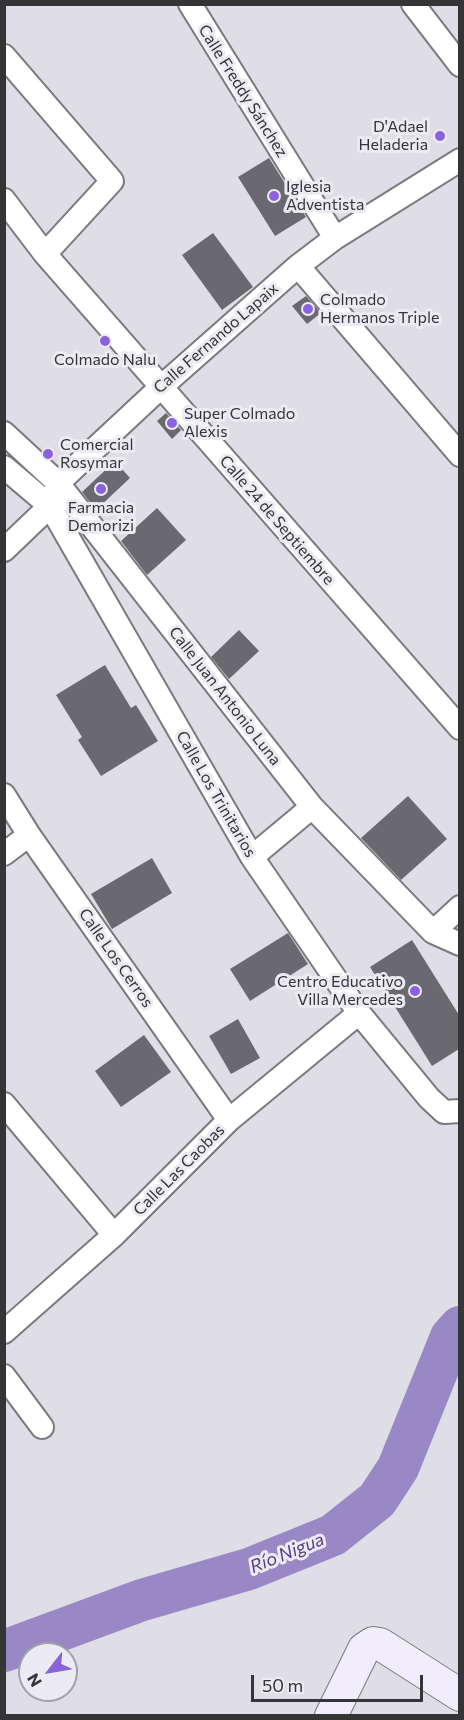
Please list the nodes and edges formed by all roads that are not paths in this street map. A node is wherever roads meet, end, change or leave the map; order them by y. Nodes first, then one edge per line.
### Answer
1 (190, 4) edge
2 (413, 4) edge
3 (4, 56) edge
4 (459, 65) edge
5 (459, 160) edge
6 (4, 200) edge
7 (335, 238) junction
8 (45, 254) junction
9 (298, 266) junction
10 (161, 387) junction
11 (4, 433) edge
12 (459, 455) edge
13 (4, 467) edge
14 (58, 483) junction
15 (50, 506) junction
16 (4, 550) edge
17 (459, 728) edge
18 (4, 795) edge
19 (312, 807) junction
20 (29, 835) junction
21 (4, 854) edge
22 (252, 857) junction
23 (459, 907) edge
24 (434, 932) junction
25 (459, 944) edge
26 (359, 1013) junction
27 (4, 1104) edge
28 (452, 1112) edge
29 (229, 1120) junction
30 (114, 1235) junction
31 (4, 1332) edge
32 (4, 1376) edge
33 (42, 1427) dead end
34 (459, 1695) edge
35 (331, 1716) edge

1 - 7 street, Calle Freddy Sánchez
2 - 4 street
3 - 8 street
5 - 7 street, Calle Fernando Lapaix
6 - 8 street, Calle 24 de Septiembre
7 - 9 street, Calle Fernando Lapaix
8 - 10 street, Calle 24 de Septiembre
9 - 10 street, Calle Fernando Lapaix
9 - 12 street
10 - 14 street, Calle Fernando Lapaix
10 - 17 street, Calle 24 de Septiembre
11 - 14 street, Calle Juan Antonio Luna
13 - 15 street, Calle Los Trinitarios
14 - 15 street, Calle Fernando Lapaix
14 - 19 street, Calle Juan Antonio Luna
15 - 16 street, Calle Fernando Lapaix
15 - 22 street, Calle Los Trinitarios
18 - 20 street, Calle Los Cerros
19 - 22 street
19 - 24 street, Calle Juan Antonio Luna
20 - 21 street
20 - 29 street, Calle Los Cerros
22 - 26 street, Calle Los Trinitarios
23 - 24 street
24 - 25 street, Calle Juan Antonio Luna
26 - 28 street, Calle Los Trinitarios
26 - 29 street, Calle Las Caobas
27 - 30 street
29 - 30 street, Calle Las Caobas
30 - 31 street, Calle Las Caobas
32 - 33 street
34 - 35 main road

